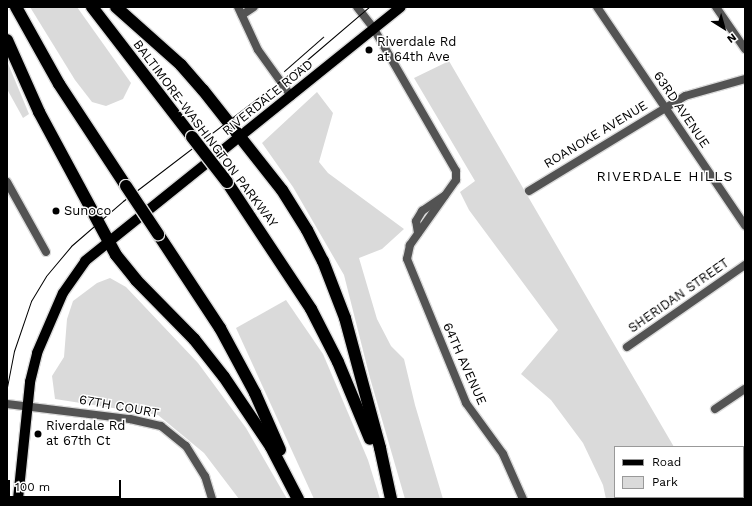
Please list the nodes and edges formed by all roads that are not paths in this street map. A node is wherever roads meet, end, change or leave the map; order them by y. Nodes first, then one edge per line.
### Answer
1 (16, 7) edge
2 (92, 7) edge
3 (116, 7) edge
4 (238, 7) edge
5 (254, 7) edge
6 (358, 7) edge
7 (401, 7) edge
8 (597, 7) edge
9 (716, 7) edge
10 (242, 16) junction
11 (374, 29) junction
12 (7, 40) edge
13 (745, 49) edge
14 (745, 79) edge
15 (291, 96) junction
16 (665, 108) junction
17 (242, 137) junction
18 (7, 182) edge
19 (529, 191) dead end
20 (745, 226) edge
21 (108, 240) junction
22 (46, 252) dead end
23 (745, 265) edge
24 (627, 347) dead end
25 (745, 389) edge
26 (7, 404) edge
27 (29, 406) junction
28 (715, 409) dead end
29 (18, 499) edge
30 (212, 499) edge
31 (300, 499) edge
32 (390, 499) edge
33 (523, 499) edge

1 - 31 highway, bridge
2 - 32 highway, BALTIMORE-WASHINGTON PARKWAY, bridge
3 - 17 highway
4 - 10 street
5 - 10 street
6 - 11 street, 64TH AVENUE
7 - 11 main road, RIVERDALE ROAD
8 - 16 street, 63RD AVENUE
9 - 13 street
10 - 15 street
11 - 15 main road, RIVERDALE ROAD
11 - 33 street, 64TH AVENUE
12 - 21 highway
14 - 16 street, ROANOKE AVENUE
15 - 17 main road, RIVERDALE ROAD
16 - 19 street, ROANOKE AVENUE
16 - 20 street, 63RD AVENUE
17 - 21 main road, RIVERDALE ROAD
17 - 32 highway
18 - 22 street
21 - 27 main road, RIVERDALE ROAD
21 - 31 highway
23 - 24 street, SHERIDAN STREET
25 - 28 street
26 - 27 street, 67TH COURT
27 - 29 main road, RIVERDALE ROAD
27 - 30 street, 67TH COURT

